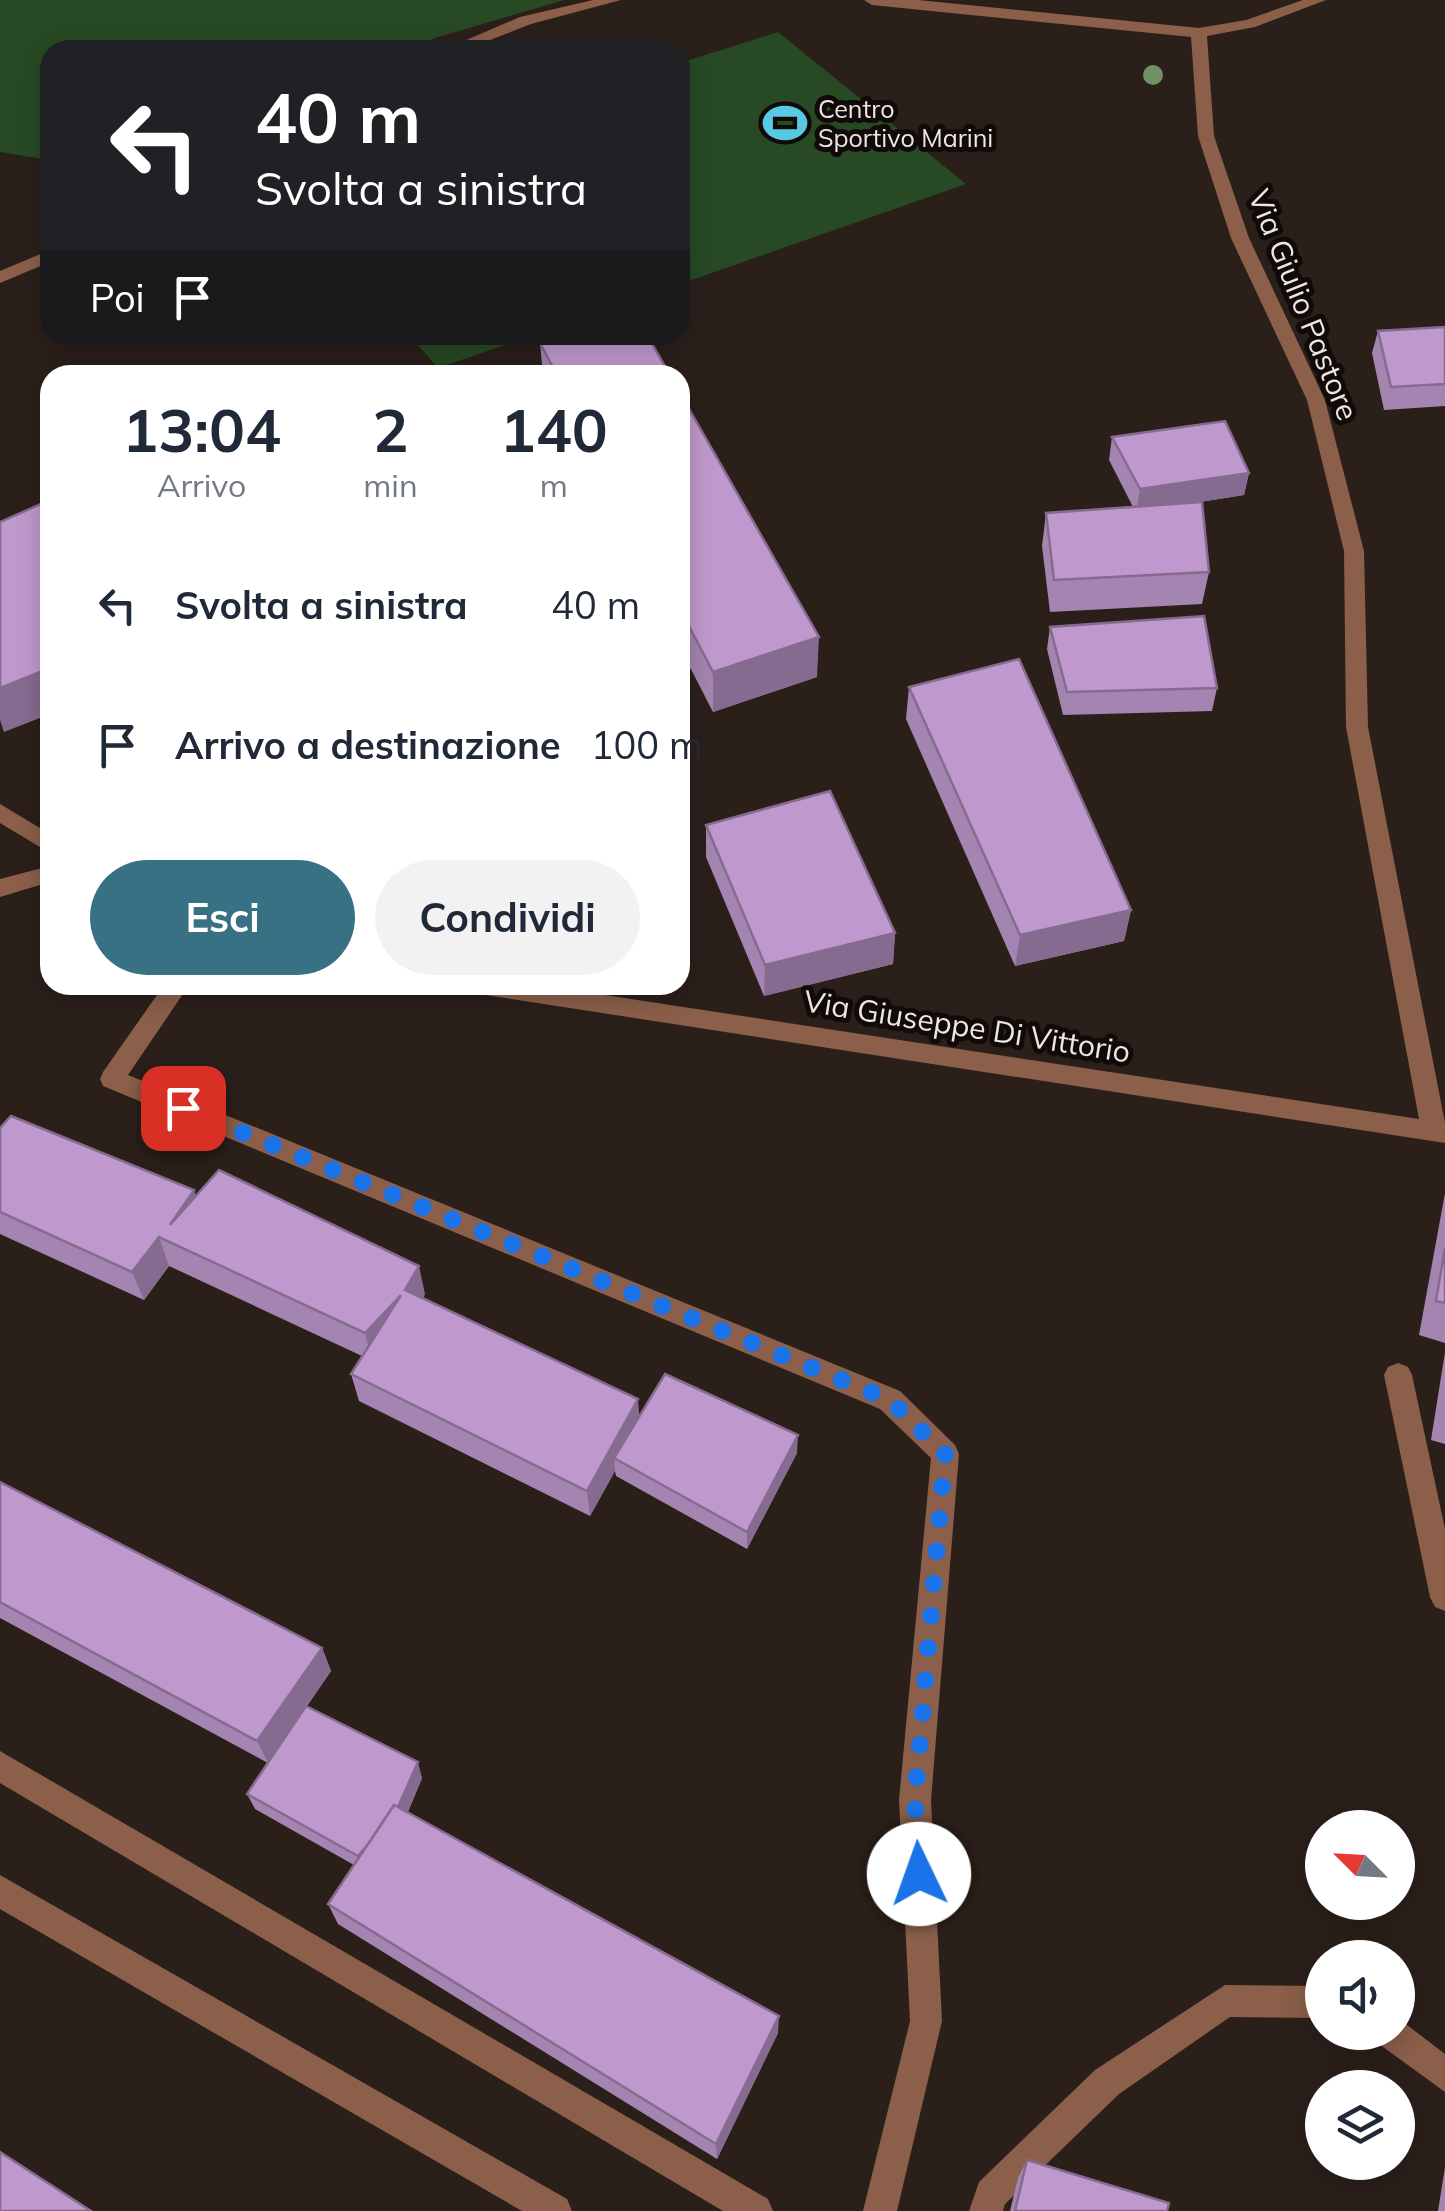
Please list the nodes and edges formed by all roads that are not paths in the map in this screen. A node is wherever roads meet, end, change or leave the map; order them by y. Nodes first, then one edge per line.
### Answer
1 (613, 0) edge
2 (872, 0) edge
3 (1318, 0) edge
4 (1198, 32) junction
5 (476, 40) edge
6 (40, 260) edge
7 (0, 278) edge
8 (3, 823) edge
9 (40, 840) edge
10 (40, 877) edge
11 (0, 888) edge
12 (170, 995) edge
13 (544, 995) edge
14 (1440, 1132) edge
15 (1398, 1375) dead end
16 (1445, 1597) edge
17 (0, 1766) edge
18 (0, 1891) edge
19 (1305, 2002) edge
20 (1415, 2050) edge
21 (1445, 2074) edge
22 (555, 2211) edge
23 (756, 2211) edge
24 (880, 2211) edge
25 (986, 2211) edge

1 - 5 street
2 - 4 street
3 - 4 street
4 - 14 street, Via Giulio Pastore
6 - 7 street
8 - 9 street
10 - 11 street
12 - 24 street
13 - 14 street, Via Giuseppe Di Vittorio
15 - 16 street
17 - 23 street
18 - 22 street
19 - 25 street
20 - 21 street

